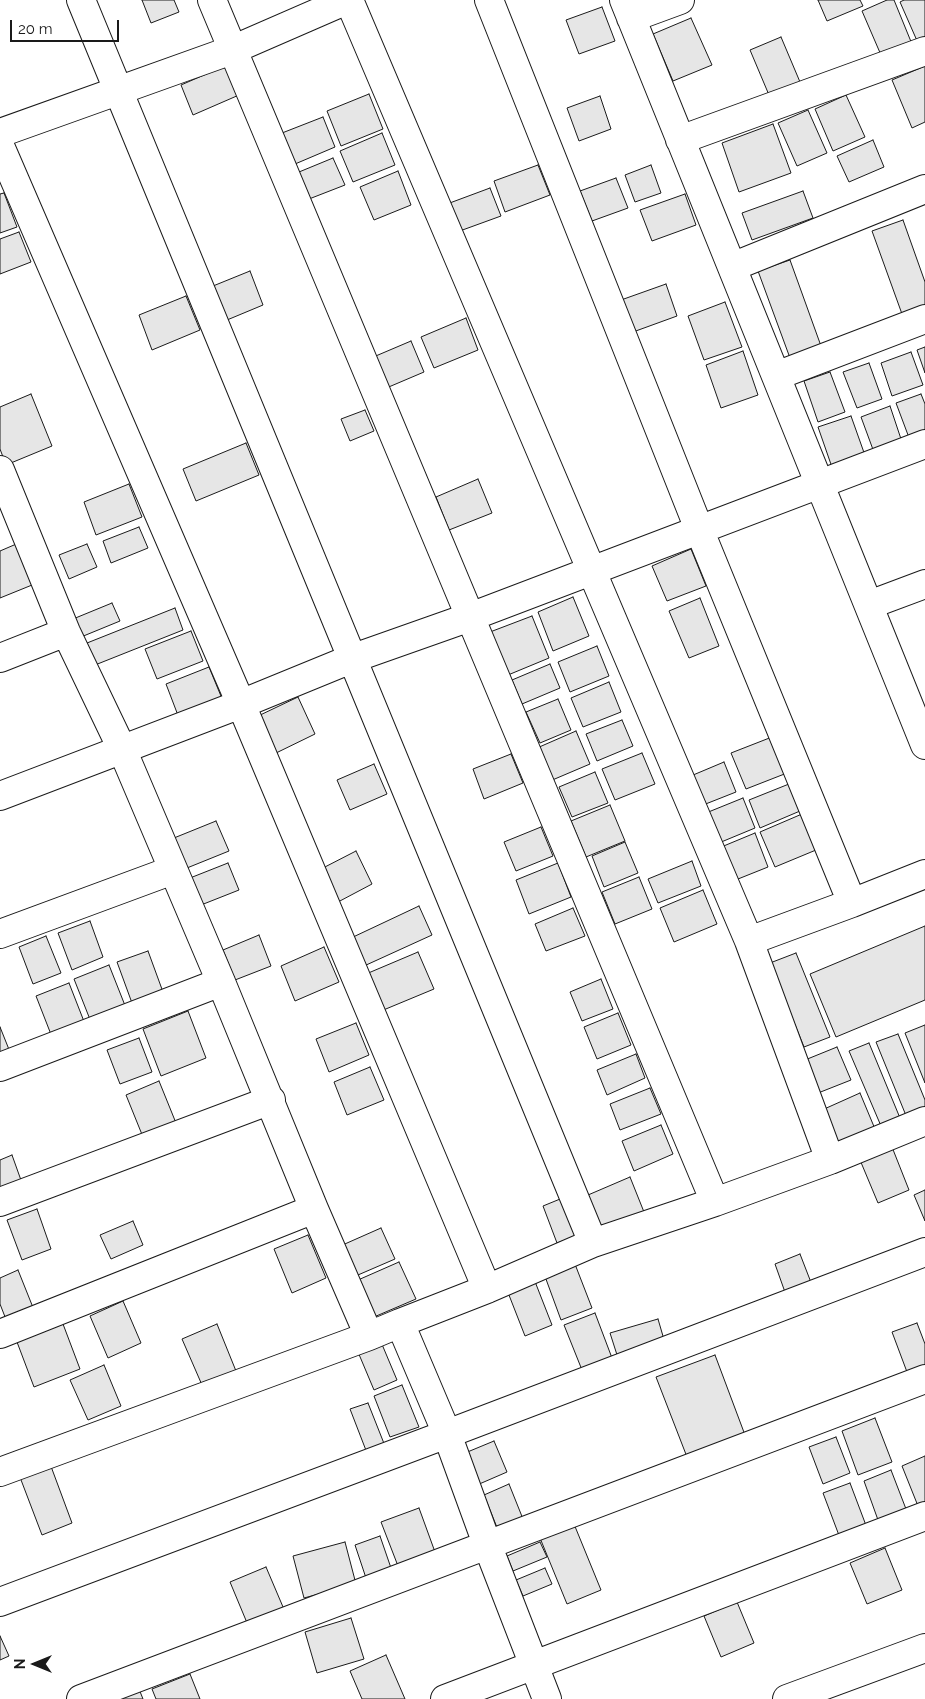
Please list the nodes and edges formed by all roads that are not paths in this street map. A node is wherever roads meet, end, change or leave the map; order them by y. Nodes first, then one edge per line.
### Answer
1 (81, 0) edge
2 (212, 0) edge
3 (348, 0) edge
4 (489, 0) edge
5 (680, 0) edge
6 (627, 9) edge
7 (232, 50) junction
8 (925, 51) edge
9 (118, 90) junction
10 (0, 133) edge
11 (680, 140) junction
12 (0, 146) edge
13 (925, 189) edge
14 (732, 268) junction
15 (925, 319) edge
16 (776, 376) junction
17 (925, 444) edge
18 (0, 470) edge
19 (820, 484) junction
20 (10, 524) edge
21 (699, 529) junction
22 (591, 570) junction
23 (925, 584) edge
24 (869, 605) junction
25 (470, 617) junction
26 (66, 632) junction
27 (0, 658) edge
28 (352, 659) junction
29 (241, 704) junction
30 (920, 716) edge
31 (925, 745) edge
32 (122, 749) junction
33 (0, 796) edge
34 (174, 870) junction
35 (925, 874) edge
36 (852, 903) junction
37 (0, 934) edge
38 (749, 941) junction
39 (221, 982) junction
40 (0, 1067) edge
41 (270, 1100) junction
42 (925, 1121) edge
43 (830, 1160) junction
44 (0, 1202) edge
45 (715, 1202) junction
46 (314, 1209) junction
47 (593, 1242) junction
48 (925, 1252) edge
49 (487, 1289) junction
50 (400, 1322) junction
51 (0, 1334) edge
52 (369, 1336) junction
53 (925, 1379) edge
54 (447, 1434) junction
55 (0, 1472) edge
56 (925, 1516) edge
57 (487, 1544) junction
58 (0, 1602) edge
59 (925, 1648) edge
60 (534, 1665) junction
61 (81, 1699) edge
62 (445, 1699) edge
63 (547, 1699) edge
64 (787, 1699) edge

1 - 9 street
2 - 7 street
3 - 7 street
3 - 22 street
4 - 21 street
5 - 6 street
6 - 11 street
7 - 9 street
7 - 25 street
8 - 11 street
9 - 10 street
9 - 28 street
11 - 14 street
12 - 29 street
13 - 14 street
14 - 16 street
15 - 16 street
16 - 19 street
17 - 19 street
18 - 20 street
19 - 21 street
19 - 24 street
20 - 26 street
21 - 22 street
21 - 36 street
22 - 25 street
22 - 38 street
23 - 24 street
24 - 30 street
25 - 28 street
25 - 45 street
26 - 27 street
26 - 32 street
28 - 29 street
28 - 47 street
29 - 32 street
29 - 49 street
30 - 31 street
32 - 33 street
32 - 34 street
34 - 37 street
34 - 39 street
35 - 36 street
36 - 38 street
38 - 43 street
39 - 40 street
39 - 41 street
41 - 44 street
41 - 46 street
42 - 43 street
43 - 45 street
45 - 47 street
46 - 51 street
46 - 52 street
47 - 49 street
48 - 54 street
49 - 50 street
50 - 52 street
50 - 54 street
52 - 55 street
53 - 57 street
54 - 57 street
54 - 58 street
56 - 60 street
57 - 60 street
57 - 61 street
59 - 64 street
60 - 62 street
60 - 63 street

